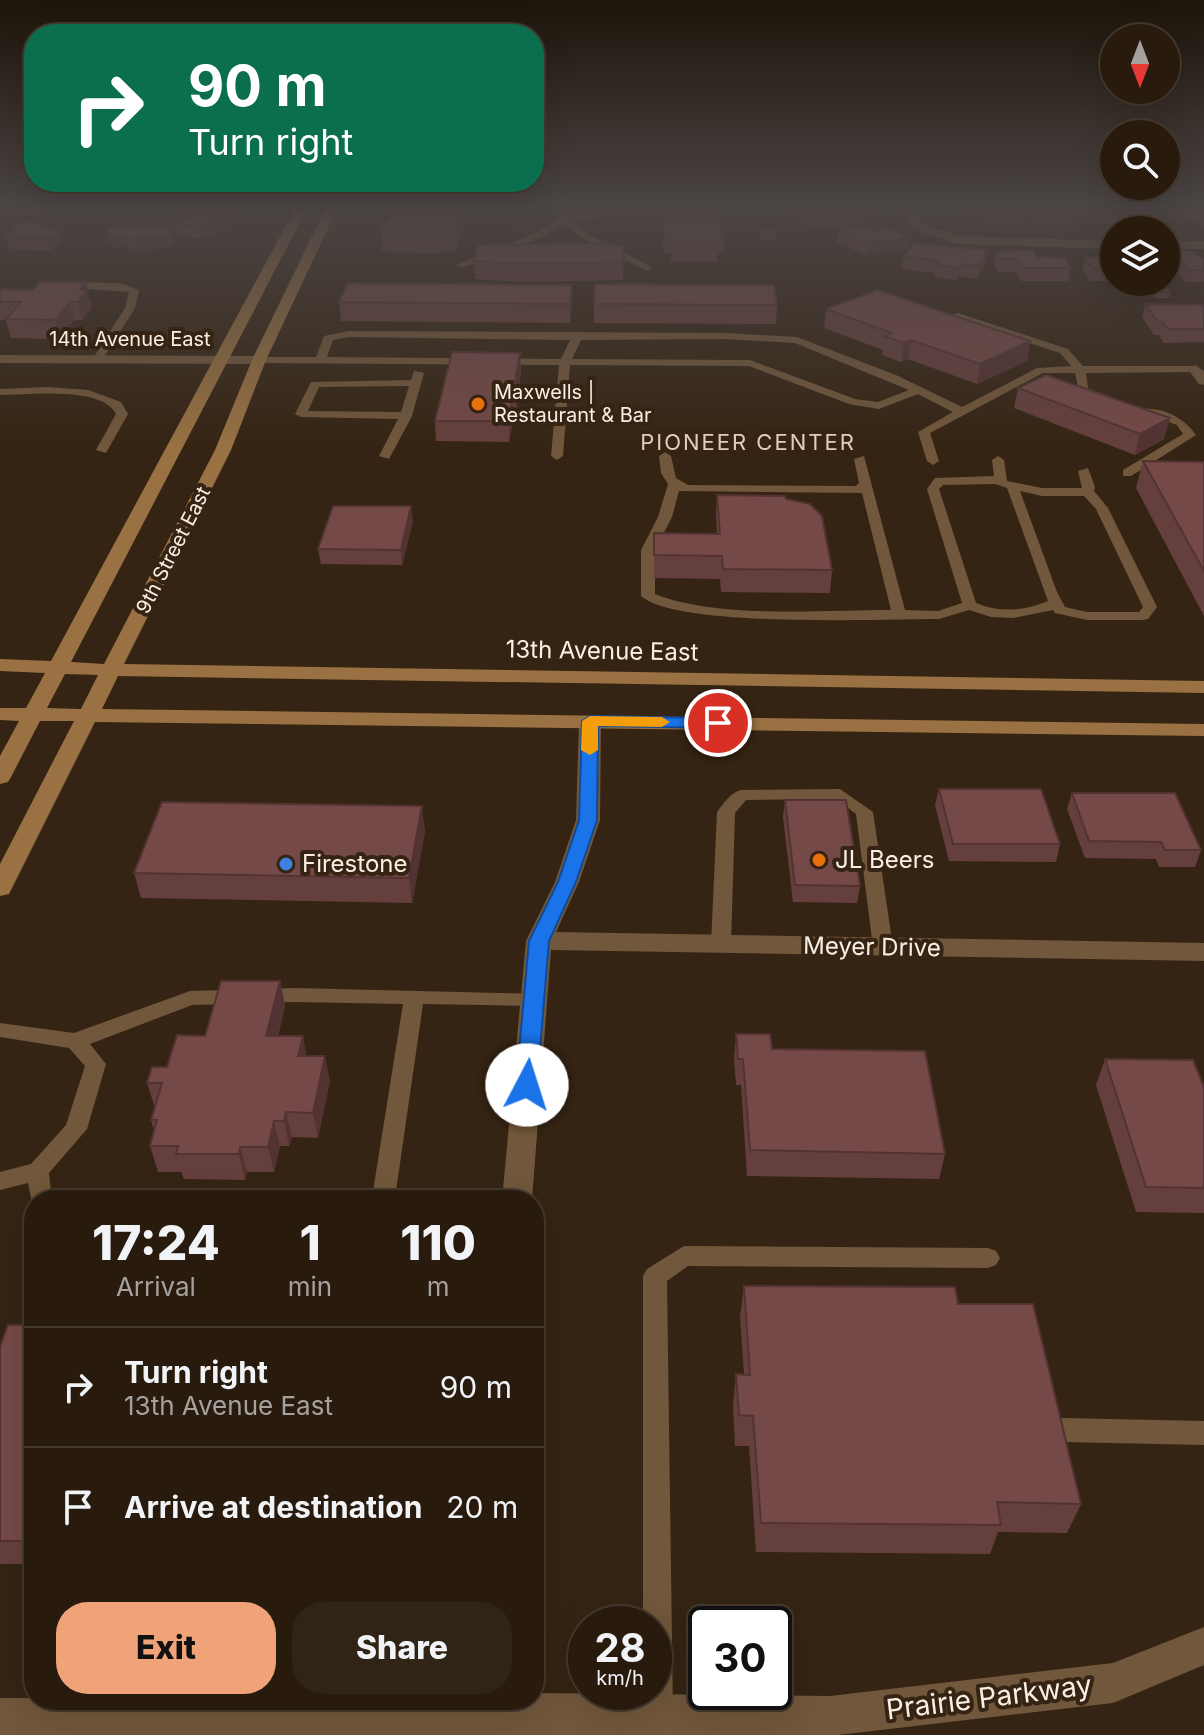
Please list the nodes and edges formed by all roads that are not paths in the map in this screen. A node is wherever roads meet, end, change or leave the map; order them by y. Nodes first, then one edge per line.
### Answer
1 (120, 286) edge
2 (261, 286) edge
3 (294, 286) edge
4 (958, 316) edge
5 (577, 337) junction
6 (0, 359) edge
7 (97, 360) junction
8 (223, 360) junction
9 (259, 360) junction
10 (321, 360) junction
11 (422, 360) junction
12 (565, 361) junction
13 (1080, 370) junction
14 (1201, 373) edge
15 (415, 383) junction
16 (919, 390) junction
17 (0, 392) edge
18 (1111, 399) edge
19 (1139, 408) edge
20 (960, 411) junction
21 (406, 416) junction
22 (102, 450) dead end
23 (385, 456) dead end
24 (557, 456) dead end
25 (665, 456) dead end
26 (860, 459) dead end
27 (998, 460) dead end
28 (933, 461) dead end
29 (1084, 471) dead end
30 (1127, 473) dead end
31 (866, 484) junction
32 (1007, 484) junction
33 (674, 485) junction
34 (1087, 492) junction
35 (1056, 603) junction
36 (970, 605) junction
37 (899, 614) junction
38 (0, 665) edge
39 (56, 669) junction
40 (113, 670) junction
41 (1204, 687) edge
42 (0, 714) edge
43 (32, 714) junction
44 (90, 714) junction
45 (590, 721) junction
46 (1204, 730) edge
47 (0, 777) edge
48 (0, 888) edge
49 (539, 941) junction
50 (721, 944) junction
51 (883, 947) junction
52 (1204, 952) edge
53 (414, 997) junction
54 (534, 999) junction
55 (0, 1030) edge
56 (75, 1041) junction
57 (38, 1171) junction
58 (0, 1181) edge
59 (40, 1190) edge
60 (385, 1190) edge
61 (518, 1190) edge
62 (988, 1258) dead end
63 (1063, 1430) edge
64 (1204, 1433) edge
65 (1204, 1646) edge
66 (658, 1713) junction
67 (494, 1716) edge
68 (0, 1719) edge

1 - 7 lane
2 - 8 main road, 9th Street East
3 - 9 main road, 9th Street East
4 - 13 lane
5 - 10 lane
5 - 12 lane
5 - 16 lane
6 - 7 street, 14th Avenue East
7 - 8 street, 14th Avenue East
8 - 9 street, 14th Avenue East
8 - 39 main road, 9th Street East
9 - 10 lane
9 - 40 main road, 9th Street East
10 - 11 lane
11 - 12 lane
11 - 15 lane
12 - 16 lane
12 - 24 lane
13 - 14 lane
13 - 18 lane
13 - 20 lane
15 - 21 lane
15 - 21 lane
16 - 20 lane
17 - 22 lane
19 - 30 lane
20 - 28 lane
21 - 23 lane
25 - 33 lane
26 - 31 lane
27 - 32 lane
29 - 34 lane
31 - 33 lane
31 - 37 lane
32 - 34 lane
32 - 35 lane
32 - 36 lane
33 - 37 lane
34 - 35 lane
35 - 36 lane
36 - 37 lane
38 - 39 main road, 13th Avenue East
39 - 40 main road, 13th Avenue East
39 - 43 main road, 9th Street East
40 - 41 main road, 13th Avenue East
40 - 44 main road, 9th Street East
42 - 43 main road
43 - 44 main road
43 - 47 main road, 9th Street East
44 - 45 main road
44 - 48 main road, 9th Street East
45 - 46 main road
45 - 49 street
49 - 50 street, Meyer Drive
49 - 54 street
50 - 51 street, Meyer Drive
50 - 51 lane
51 - 52 street, Meyer Drive
53 - 54 lane
53 - 56 lane
53 - 60 lane
54 - 61 street
55 - 56 lane
56 - 57 lane
57 - 58 lane
57 - 59 lane
62 - 66 lane
63 - 64 lane
65 - 66 street, Prairie Parkway
66 - 67 street, Prairie Parkway
67 - 68 street, Prairie Parkway

